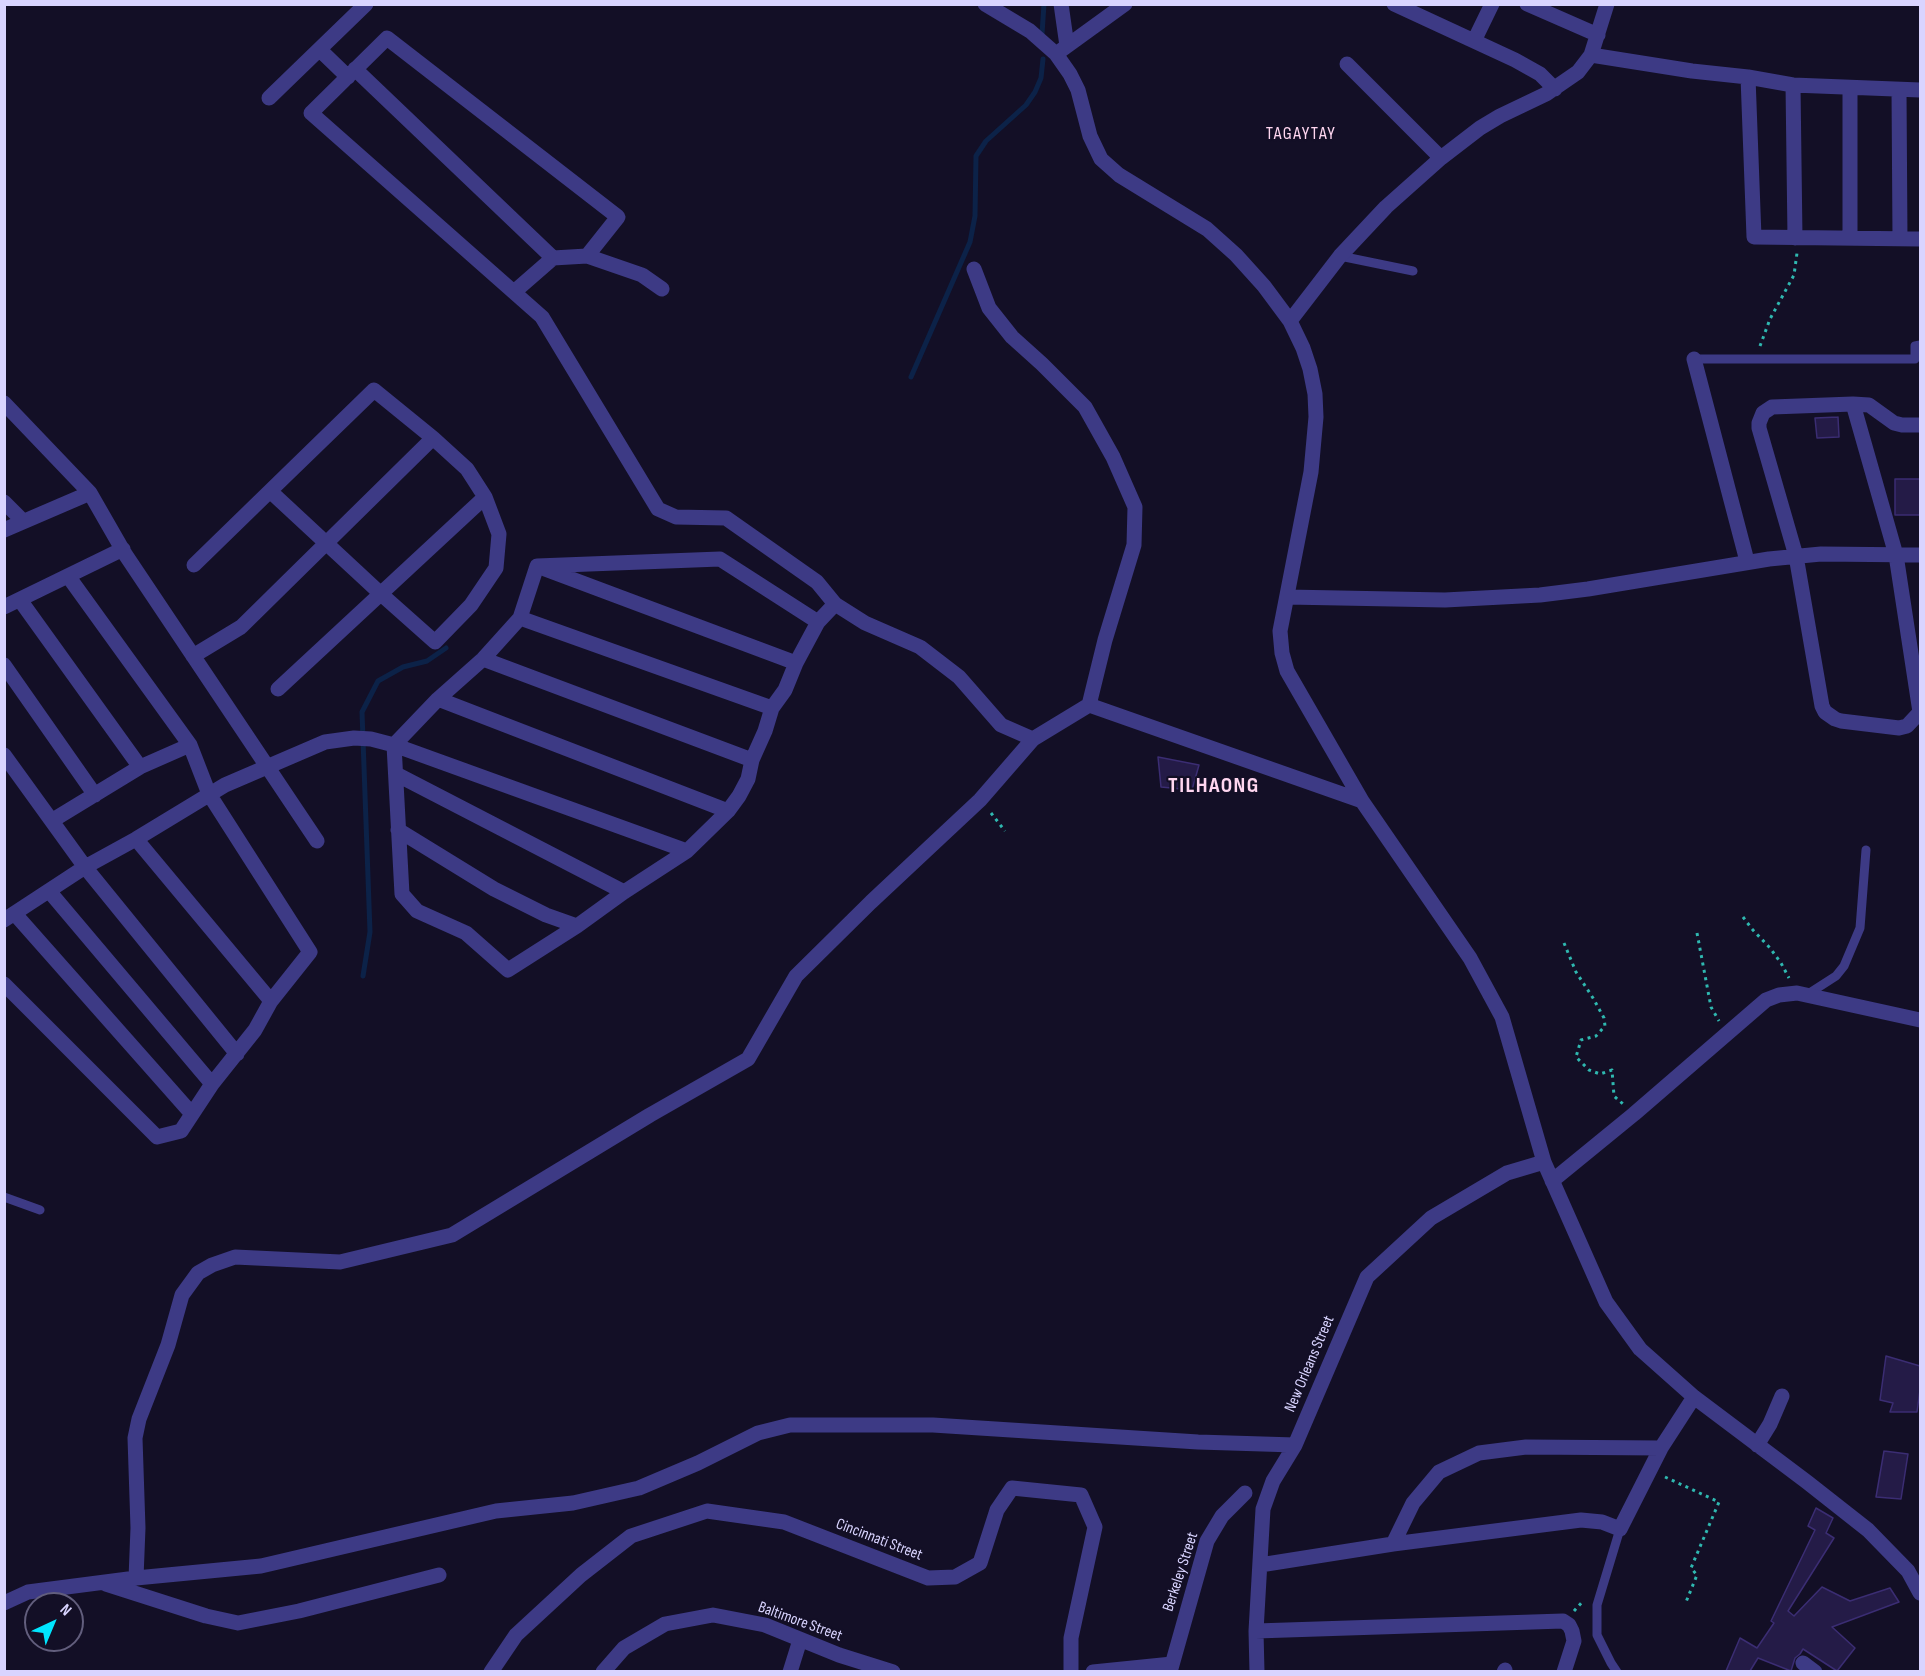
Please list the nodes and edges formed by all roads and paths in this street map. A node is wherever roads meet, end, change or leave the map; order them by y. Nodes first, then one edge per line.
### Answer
1 (366, 4) edge
2 (986, 4) edge
3 (1061, 4) edge
4 (1125, 4) edge
5 (1394, 4) edge
6 (1492, 4) edge
7 (1527, 4) edge
8 (1607, 4) edge
9 (1598, 36) junction
10 (1474, 41) junction
11 (320, 50) junction
12 (1061, 50) junction
13 (1591, 55) junction
14 (1347, 64) dead end
15 (351, 73) junction
16 (1748, 77) junction
17 (1793, 85) junction
18 (1555, 89) junction
19 (1850, 89) junction
20 (1899, 90) junction
21 (1920, 90) edge
22 (269, 98) dead end
23 (1442, 158) junction
24 (1795, 238) junction
25 (1850, 238) junction
26 (1900, 239) junction
27 (1919, 239) dead end
28 (587, 256) junction
29 (1340, 256) junction
30 (552, 258) junction
31 (974, 269) dead end
32 (1413, 271) dead end
33 (662, 289) dead end
34 (514, 292) junction
35 (1290, 321) junction
36 (1920, 345) edge
37 (1694, 359) joint
38 (1756, 359) junction
39 (4, 403) edge
40 (1853, 404) junction
41 (1920, 425) edge
42 (433, 438) junction
43 (270, 491) junction
44 (90, 493) junction
45 (485, 497) junction
46 (4, 502) edge
47 (23, 521) junction
48 (4, 531) edge
49 (326, 543) junction
50 (123, 549) junction
51 (1896, 555) junction
52 (1920, 555) edge
53 (1796, 556) junction
54 (1747, 561) junction
55 (194, 565) dead end
56 (537, 566) junction
57 (68, 576) junction
58 (381, 594) junction
59 (1287, 597) junction
60 (20, 600) junction
61 (835, 604) junction
62 (4, 607) edge
63 (520, 618) junction
64 (818, 622) junction
65 (193, 656) junction
66 (483, 659) junction
67 (796, 663) junction
68 (4, 665) edge
69 (278, 689) dead end
70 (438, 699) junction
71 (1089, 705) junction
72 (772, 708) junction
73 (1920, 712) edge
74 (1033, 739) junction
75 (190, 745) junction
76 (394, 745) junction
77 (4, 755) edge
78 (752, 760) junction
79 (140, 767) junction
80 (267, 768) junction
81 (396, 774) junction
82 (208, 794) junction
83 (95, 795) junction
84 (980, 800) junction
85 (1362, 801) junction
86 (728, 811) junction
87 (53, 820) junction
88 (398, 830) junction
89 (1005, 831) dead end
90 (135, 839) junction
91 (318, 841) dead end
92 (1866, 850) dead end
93 (687, 851) junction
94 (85, 867) junction
95 (49, 891) junction
96 (624, 892) junction
97 (10, 917) edge
98 (1743, 917) dead end
99 (577, 926) junction
100 (1697, 933) dead end
101 (1563, 944) dead end
102 (4, 984) edge
103 (1803, 993) junction
104 (271, 1001) junction
105 (1920, 1020) edge
106 (1726, 1033) junction
107 (237, 1054) junction
108 (212, 1084) junction
109 (192, 1114) junction
110 (1634, 1114) junction
111 (1544, 1162) junction
112 (1552, 1181) junction
113 (4, 1197) edge
114 (40, 1210) dead end
115 (1782, 1396) dead end
116 (1694, 1397) junction
117 (1295, 1445) junction
118 (1757, 1445) junction
119 (1661, 1448) junction
120 (1650, 1469) junction
121 (1245, 1493) dead end
122 (1620, 1529) junction
123 (1393, 1544) junction
124 (1260, 1565) junction
125 (439, 1575) dead end
126 (136, 1578) junction
127 (101, 1583) junction
128 (1920, 1593) edge
129 (1686, 1602) dead end
130 (4, 1604) edge
131 (1256, 1631) junction
132 (800, 1640) junction
133 (1171, 1668) edge
134 (491, 1671) edge
135 (603, 1671) edge
136 (790, 1671) edge
137 (894, 1671) edge
138 (1071, 1671) edge
139 (1093, 1671) edge
140 (1257, 1671) edge
141 (1564, 1671) edge
142 (1617, 1671) edge

1 - 11 street
2 - 12 street
3 - 12 street
4 - 12 street
5 - 10 street
6 - 10 street
7 - 9 street
8 - 9 street
9 - 13 street
10 - 18 street
11 - 15 street
11 - 22 street
12 - 35 street
13 - 16 street
13 - 18 street
14 - 23 street
15 - 28 street
15 - 30 street
15 - 34 street
16 - 17 street
16 - 24 street
17 - 19 street
17 - 24 street
18 - 23 street
19 - 20 street
19 - 25 street
20 - 21 street
20 - 26 street
23 - 29 street
24 - 25 street
24 - 38 path
25 - 26 street
26 - 27 street
28 - 30 street
28 - 33 street
29 - 32 lane
29 - 35 street
30 - 34 street
31 - 71 street
34 - 61 street
35 - 59 street
36 - 38 lane
37 - 38 lane
37 - 54 street
39 - 44 street
40 - 41 street
40 - 51 street
40 - 53 street
42 - 43 street
42 - 45 street
42 - 49 street
43 - 49 street
43 - 55 street
44 - 47 street
44 - 50 street
45 - 58 street
45 - 58 street
46 - 47 street
47 - 48 street
49 - 58 street
49 - 65 street
50 - 57 street
50 - 65 street
51 - 52 street
51 - 53 street
51 - 73 street
53 - 54 street
53 - 73 street
54 - 59 street
56 - 63 street
56 - 64 street
56 - 67 street
57 - 60 street
57 - 75 street
58 - 69 street
59 - 85 street
60 - 62 street
60 - 79 street
61 - 64 street
61 - 74 street
63 - 66 street
63 - 72 street
64 - 67 street
65 - 80 street
66 - 70 street
66 - 78 street
67 - 72 street
68 - 83 street
70 - 76 street
70 - 86 street
71 - 74 street
71 - 85 street
72 - 78 street
74 - 84 street
75 - 79 street
75 - 82 street
76 - 80 street
76 - 81 street
76 - 93 street
77 - 87 street
78 - 86 street
79 - 83 street
80 - 82 street
80 - 91 street
81 - 88 street
81 - 96 street
82 - 90 street
82 - 104 street
83 - 87 street
84 - 89 path
84 - 126 street
85 - 111 street
86 - 93 street
87 - 94 street
88 - 99 street
88 - 99 street
90 - 94 street
90 - 104 street
92 - 103 lane
93 - 96 street
94 - 95 street
94 - 107 street
95 - 97 street
95 - 108 street
96 - 99 street
97 - 109 street
98 - 103 path
100 - 106 path
101 - 110 path
102 - 109 street
103 - 105 street
103 - 106 street
104 - 107 street
106 - 110 street
107 - 108 street
108 - 109 street
110 - 112 street
111 - 112 street
111 - 117 street, New Orleans Street
112 - 116 street
113 - 114 lane
115 - 118 street
116 - 118 street
116 - 119 street
117 - 124 street, New Orleans Street
117 - 126 street
118 - 128 street
119 - 120 street
119 - 123 street
120 - 122 street
120 - 129 path
121 - 133 street, Berkeley Street
122 - 123 street
122 - 142 lane
123 - 124 street
124 - 131 street, New Orleans Street
125 - 127 street
126 - 127 street
127 - 130 street
131 - 140 street, New Orleans Street
131 - 141 street
132 - 135 street, Baltimore Street
132 - 136 street
132 - 137 street, Baltimore Street
133 - 139 street
134 - 138 street, Cincinnati Street

